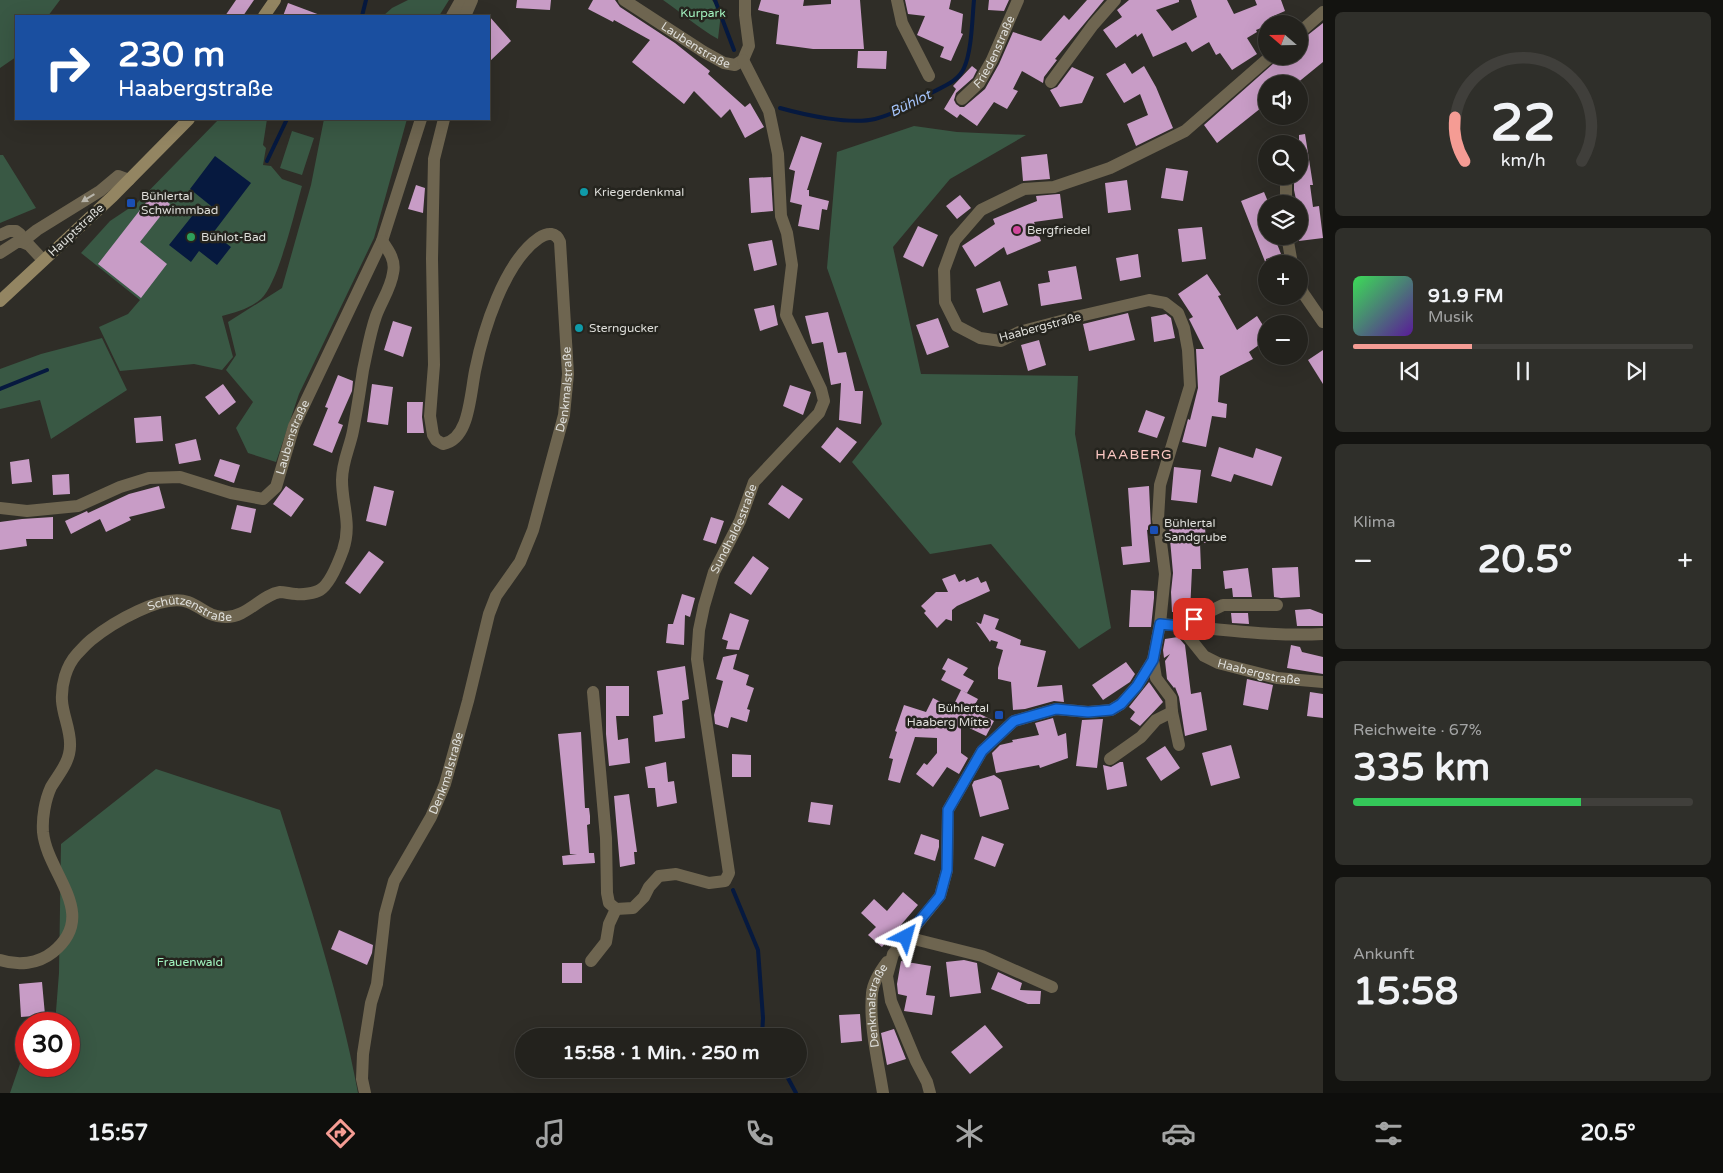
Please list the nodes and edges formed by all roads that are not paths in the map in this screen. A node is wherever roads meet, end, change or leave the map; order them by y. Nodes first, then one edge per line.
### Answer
1 (275, 0) edge
2 (461, 0) edge
3 (472, 0) edge
4 (624, 0) edge
5 (745, 0) edge
6 (897, 0) edge
7 (1018, 0) edge
8 (1115, 0) edge
9 (1323, 12) edge
10 (265, 15) edge
11 (453, 15) edge
12 (465, 15) edge
13 (1308, 24) edge
14 (743, 60) junction
15 (1261, 65) edge
16 (929, 76) dead end
17 (1051, 82) dead end
18 (962, 99) dead end
19 (188, 120) edge
20 (421, 120) edge
21 (444, 120) edge
22 (129, 180) junction
23 (0, 234) edge
24 (382, 241) junction
25 (22, 242) junction
26 (0, 253) edge
27 (43, 260) junction
28 (1308, 300) edge
29 (0, 301) edge
30 (1323, 322) edge
31 (0, 508) edge
32 (1277, 605) dead end
33 (1160, 624) junction
34 (1180, 626) junction
35 (1323, 634) edge
36 (1153, 660) junction
37 (1323, 682) edge
38 (593, 692) dead end
39 (1172, 712) junction
40 (1179, 745) dead end
41 (1110, 759) dead end
42 (616, 909) junction
43 (906, 937) junction
44 (893, 954) junction
45 (0, 960) edge
46 (591, 961) dead end
47 (1052, 987) dead end
48 (365, 1093) edge
49 (883, 1093) edge
50 (930, 1093) edge

1 - 10 main road
2 - 11 street
3 - 12 street
4 - 14 street, Laubenstraße
5 - 14 street, Laubenstraße
6 - 16 street
7 - 18 street, Friedenstraße
8 - 17 street
9 - 13 street
14 - 42 street, Sundhaldestraße
15 - 33 street, Haabergstraße
19 - 22 main road, Hauptstraße
20 - 24 street, Laubenstraße
21 - 48 street, Denkmalstraße
22 -> 25 street, Hauptstraße
22 - 27 main road, Hauptstraße
23 - 25 street
24 - 31 street, Laubenstraße
24 - 45 street, Schützenstraße
25 - 26 street, Hauptstraße
25 - 27 street, Hauptstraße
27 - 29 main road
28 - 30 street
32 - 34 street
33 - 34 street
33 - 36 street, Haabergstraße
34 - 35 street
34 - 37 street, Haabergstraße
36 - 39 street, Haabergstraße
36 - 43 street, Haabergstraße
38 - 42 street
39 - 40 street, Haabergstraße
39 - 41 street
42 - 46 street
43 - 44 street, Haabergstraße
43 - 47 street
44 - 49 street, Denkmalstraße
44 - 50 street, Haabergstraße

